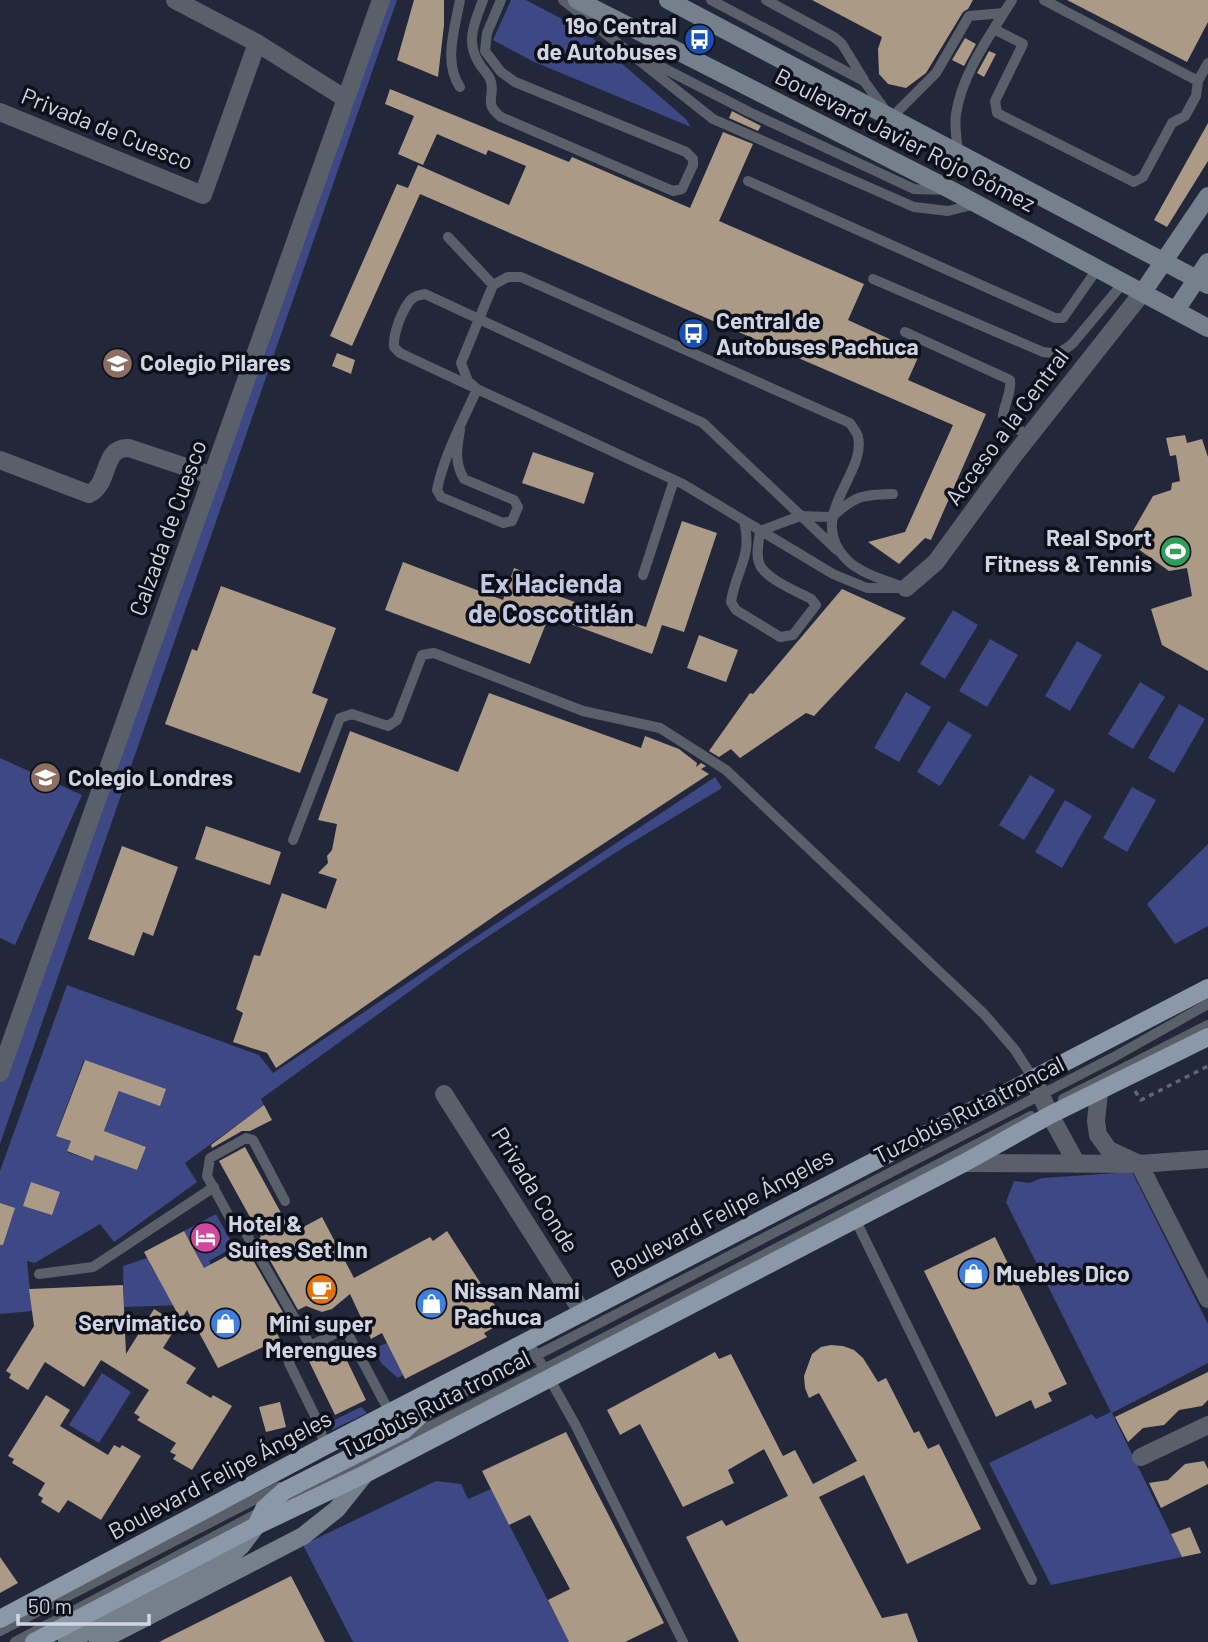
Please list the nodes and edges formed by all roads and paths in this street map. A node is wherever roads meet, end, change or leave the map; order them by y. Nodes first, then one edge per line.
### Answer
1 (175, 0) edge
2 (381, 0) edge
3 (460, 0) edge
4 (483, 0) edge
5 (501, 0) edge
6 (563, 0) edge
7 (577, 0) edge
8 (668, 0) edge
9 (710, 0) edge
10 (766, 0) edge
11 (1012, 0) edge
12 (1044, 0) edge
13 (1004, 13) junction
14 (994, 29) junction
15 (257, 43) junction
16 (618, 45) junction
17 (1208, 63) edge
18 (864, 81) junction
19 (1198, 81) junction
20 (460, 87) dead end
21 (346, 99) junction
22 (0, 112) edge
23 (891, 118) junction
24 (958, 152) junction
25 (748, 181) dead end
26 (951, 190) junction
27 (1208, 195) edge
28 (977, 204) junction
29 (448, 237) dead end
30 (1163, 261) junction
31 (1208, 262) edge
32 (1098, 268) junction
33 (873, 279) dead end
34 (1124, 282) junction
35 (1202, 282) edge
36 (493, 285) junction
37 (1143, 292) junction
38 (1176, 310) junction
39 (479, 320) junction
40 (1208, 328) edge
41 (905, 332) dead end
42 (477, 389) junction
43 (460, 430) junction
44 (1028, 437) junction
45 (0, 460) edge
46 (213, 476) junction
47 (679, 482) junction
48 (893, 494) dead end
49 (800, 516) junction
50 (832, 517) junction
51 (744, 521) junction
52 (760, 531) junction
53 (847, 560) junction
54 (643, 575) dead end
55 (906, 587) junction
56 (293, 840) dead end
57 (1208, 988) edge
58 (1208, 1004) edge
59 (1208, 1026) edge
60 (1208, 1037) edge
61 (0, 1073) edge
62 (1033, 1078) junction
63 (1100, 1091) junction
64 (444, 1094) dead end
65 (1046, 1106) junction
66 (1208, 1159) edge
67 (964, 1163) junction
68 (1077, 1164) junction
69 (1139, 1164) junction
70 (214, 1187) junction
71 (285, 1201) dead end
72 (855, 1219) junction
73 (39, 1275) dead end
74 (1208, 1299) edge
75 (583, 1313) junction
76 (310, 1346) junction
77 (533, 1348) junction
78 (546, 1374) junction
79 (438, 1388) junction
80 (424, 1412) junction
81 (390, 1413) junction
82 (1208, 1425) edge
83 (325, 1446) junction
84 (1141, 1457) dead end
85 (365, 1474) junction
86 (264, 1509) junction
87 (256, 1526) junction
88 (1032, 1580) dead end
89 (0, 1619) edge
90 (0, 1631) edge
91 (15, 1642) edge
92 (34, 1642) edge
93 (67, 1642) edge
94 (98, 1642) edge
95 (683, 1642) edge

1 - 15 street
2 - 21 street, Calzada de Cuesco
3 - 20 lane
4 - 5 lane
6 - 16 lane
7 - 26 main road, Boulevard Javier Rojo Gómez
8 - 23 main road, Boulevard Javier Rojo Gómez
9 - 18 lane
10 - 18 lane
11 - 13 lane
12 - 19 lane
13 - 14 lane
13 - 23 lane
14 - 19 lane
14 - 24 lane
15 - 21 street
15 - 22 street, Privada de Cuesco
16 - 26 lane
16 - 28 lane
17 - 19 lane
18 - 23 lane
21 - 46 street, Calzada de Cuesco
23 - 24 main road, Boulevard Javier Rojo Gómez
24 - 30 main road, Boulevard Javier Rojo Gómez
25 - 32 lane
26 - 28 main road, Boulevard Javier Rojo Gómez
27 - 30 main road
28 - 32 main road, Boulevard Javier Rojo Gómez
29 - 36 lane
30 - 35 main road, Boulevard Javier Rojo Gómez
30 - 37 main road
31 - 35 main road
32 - 34 main road, Boulevard Javier Rojo Gómez
33 - 34 lane
34 - 37 main road, Boulevard Javier Rojo Gómez
35 - 38 main road
36 - 39 lane
36 - 50 lane
37 - 38 main road, Boulevard Javier Rojo Gómez
37 - 44 street, Acceso a la Central
38 - 40 main road, Boulevard Javier Rojo Gómez
39 - 42 lane
39 - 42 lane
39 - 49 lane
41 - 44 lane
42 - 43 lane
42 - 47 lane
43 - 43 lane
44 - 55 street, Acceso a la Central
45 - 46 street
46 - 61 street, Calzada de Cuesco
47 - 51 lane
47 - 54 lane
48 - 50 lane
49 - 50 lane
49 - 52 lane
49 - 53 lane
50 - 53 lane
51 - 52 lane
51 - 52 lane
52 - 55 lane
53 - 55 lane
56 - 62 lane
57 - 62 main road, Boulevard Felipe Ángeles
58 - 65 lane, Tuzobús Ruta troncal
59 - 65 lane, Tuzobús Ruta troncal
60 - 63 main road
62 - 65 street
62 - 75 main road, Boulevard Felipe Ángeles
63 - 65 main road
63 - 69 street
64 - 75 street, Privada Conde
65 - 67 main road
65 - 68 street
65 - 77 lane, Tuzobús Ruta troncal
65 - 78 lane, Tuzobús Ruta troncal
66 - 69 street
67 - 68 street
67 - 72 main road
68 - 69 street
69 - 74 street
70 - 71 lane
70 - 73 lane
70 - 76 lane
72 - 78 main road
72 - 88 lane
75 - 77 main road, Boulevard Felipe Ángeles
76 - 81 lane
76 - 83 lane
77 - 78 lane
77 - 79 main road, Boulevard Felipe Ángeles
77 - 80 lane, Tuzobús Ruta troncal
78 - 85 main road
78 - 86 lane, Tuzobús Ruta troncal
78 - 95 lane
79 - 80 main road
79 - 81 main road, Boulevard Felipe Ángeles
80 - 86 main road
80 - 90 lane, Tuzobús Ruta troncal
81 - 83 main road, Boulevard Felipe Ángeles
82 - 84 street
83 - 89 main road, Boulevard Felipe Ángeles
85 - 87 main road
85 - 94 main road
86 - 87 main road
86 - 91 lane, Tuzobús Ruta troncal
87 - 92 main road
87 - 93 main road

